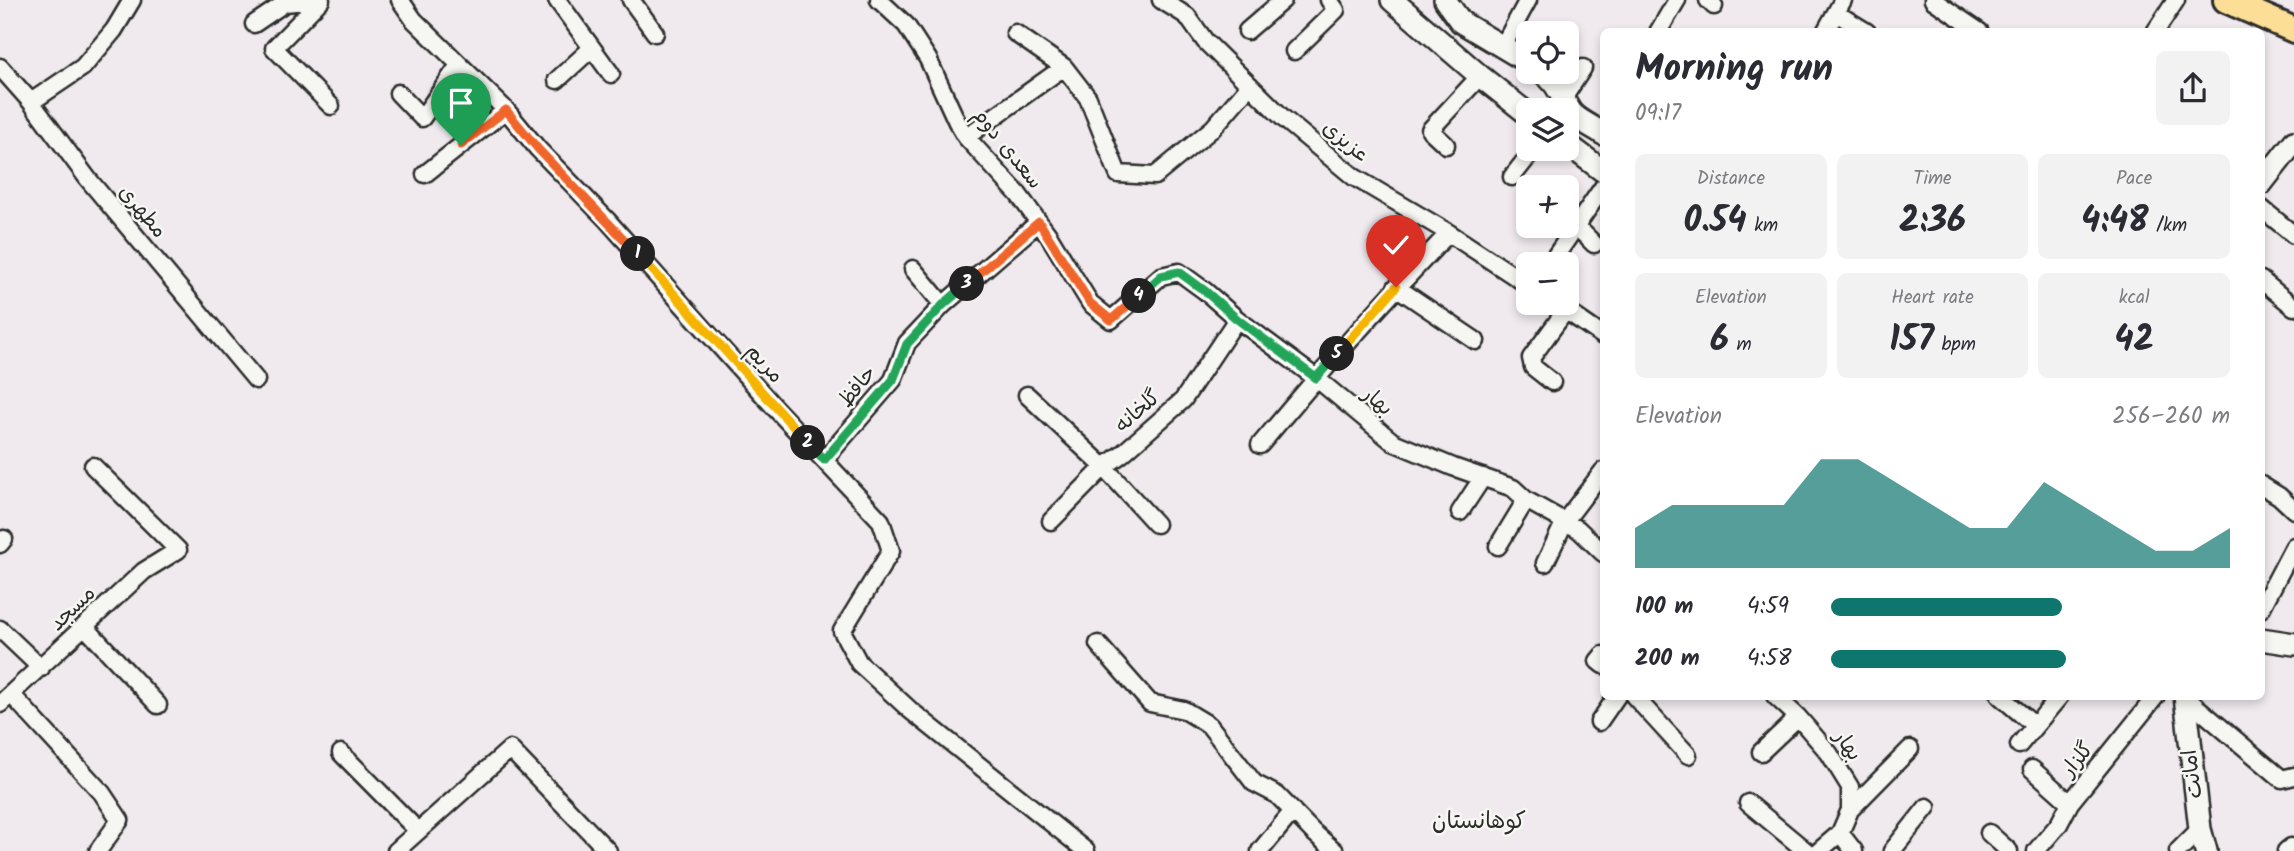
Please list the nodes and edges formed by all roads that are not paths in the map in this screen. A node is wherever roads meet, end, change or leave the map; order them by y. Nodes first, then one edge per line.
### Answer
1 (132, 0) edge
2 (315, 0) edge
3 (321, 0) edge
4 (400, 0) edge
5 (557, 0) edge
6 (631, 0) edge
7 (879, 0) edge
8 (1161, 0) edge
9 (1283, 0) edge
10 (1329, 0) edge
11 (1392, 0) edge
12 (1445, 0) edge
13 (1528, 0) edge
14 (1677, 0) edge
15 (1933, 0) edge
16 (2176, 0) edge
17 (2226, 0) edge
18 (284, 1) edge
19 (1840, 7) edge
20 (254, 24) dead end
21 (2285, 26) edge
22 (1660, 28) edge
23 (1827, 28) edge
24 (1863, 28) edge
25 (1974, 28) edge
26 (2158, 28) edge
27 (1247, 31) dead end
28 (655, 33) dead end
29 (1015, 33) dead end
30 (1503, 46) junction
31 (593, 48) junction
32 (2294, 48) edge
33 (1294, 51) dead end
34 (1516, 54) edge
35 (459, 65) junction
36 (0, 67) edge
37 (1063, 67) junction
38 (1583, 68) dead end
39 (611, 74) dead end
40 (1480, 76) junction
41 (556, 80) dead end
42 (1554, 84) edge
43 (1250, 85) junction
44 (398, 93) dead end
45 (1564, 97) junction
46 (31, 102) junction
47 (1516, 104) edge
48 (331, 106) dead end
49 (506, 110) junction
50 (1600, 129) edge
51 (966, 137) junction
52 (2294, 142) edge
53 (1446, 145) dead end
54 (1579, 153) edge
55 (1525, 161) edge
56 (1600, 169) edge
57 (2265, 172) edge
58 (425, 174) dead end
59 (1512, 177) dead end
60 (1600, 191) edge
61 (2265, 211) edge
62 (1039, 222) junction
63 (1579, 222) edge
64 (1579, 229) edge
65 (1449, 233) junction
66 (2294, 235) edge
67 (1594, 244) dead end
68 (913, 269) dead end
69 (1516, 277) edge
70 (2265, 283) edge
71 (1396, 287) junction
72 (943, 305) junction
73 (2294, 307) edge
74 (1555, 315) edge
75 (1573, 315) edge
76 (1237, 319) junction
77 (1111, 320) joint
78 (1600, 333) edge
79 (1476, 341) dead end
80 (1316, 378) junction
81 (256, 380) dead end
82 (1552, 382) dead end
83 (1027, 396) dead end
84 (1260, 445) dead end
85 (824, 460) junction
86 (93, 466) dead end
87 (1104, 467) junction
88 (1600, 475) edge
89 (1483, 477) junction
90 (2265, 487) edge
91 (1526, 500) junction
92 (2294, 510) edge
93 (1460, 512) dead end
94 (1051, 521) dead end
95 (1565, 521) junction
96 (1156, 524) dead end
97 (1498, 546) dead end
98 (2294, 546) edge
99 (1600, 550) edge
100 (1545, 563) dead end
101 (2265, 601) edge
102 (85, 627) junction
103 (0, 629) edge
104 (2265, 640) edge
105 (1098, 644) dead end
106 (2294, 644) edge
107 (41, 668) junction
108 (6, 699) edge
109 (1613, 700) edge
110 (1638, 700) edge
111 (1779, 700) edge
112 (2005, 700) edge
113 (2057, 700) edge
114 (2153, 700) edge
115 (2185, 700) edge
116 (2190, 700) edge
117 (158, 705) dead end
118 (1798, 718) junction
119 (1599, 722) dead end
120 (2035, 726) junction
121 (2019, 745) dead end
122 (1910, 749) dead end
123 (1762, 752) dead end
124 (341, 753) dead end
125 (1688, 755) dead end
126 (2032, 769) dead end
127 (2294, 776) edge
128 (1748, 803) dead end
129 (2070, 803) junction
130 (1927, 807) dead end
131 (1850, 810) junction
132 (1293, 811) junction
133 (2200, 829) junction
134 (418, 831) junction
135 (1840, 833) junction
136 (1989, 833) dead end
137 (97, 851) edge
138 (396, 851) edge
139 (608, 851) edge
140 (1086, 851) edge
141 (1260, 851) edge
142 (1335, 851) edge
143 (1806, 851) edge
144 (1819, 851) edge
145 (1854, 851) edge
146 (1892, 851) edge
147 (2009, 851) edge
148 (2036, 851) edge
149 (2178, 851) edge
150 (2206, 851) edge

1 - 46 street
2 - 18 street
3 - 48 street
4 - 35 street, مریم
5 - 31 street
6 - 28 street
7 - 51 street, سعدی دوم
8 - 43 street, عزیزی
9 - 27 street
10 - 33 street
11 - 40 street
12 - 30 street
13 - 30 street
14 - 22 street
15 - 25 street
16 - 26 street
17 - 21 main road
18 - 20 street
19 - 23 street
19 - 24 street
21 - 32 main road
29 - 37 street
30 - 34 street
31 - 39 street
31 - 41 street
35 - 44 street
35 - 49 street, مریم
36 - 46 street, مطهری
37 - 43 street
37 - 51 street
38 - 45 street
40 - 47 street
40 - 53 street
42 - 45 street
43 - 65 street, عزیزی
45 - 50 street
46 - 81 street, مطهری
49 - 58 street
49 - 85 street, مریم
51 - 62 street, سعدی دوم
52 - 57 street
54 - 56 street
55 - 59 street
60 - 63 street
61 - 66 street
62 - 72 street, حافظ
62 - 77 street, سعدی دوم
64 - 67 street
65 - 69 street, عزیزی
65 - 71 street
68 - 72 street
70 - 73 street
71 - 79 street
71 - 80 street
72 - 85 street, حافظ
74 - 82 street
75 - 78 street
76 - 77 street, بهار
76 - 80 street, بهار
76 - 87 street, گلخانه
80 - 84 street
80 - 89 street, بهار
83 - 87 street
85 - 140 street, مریم
86 - 102 street, مسجد
87 - 94 street, گلخانه
87 - 96 street
88 - 95 street
89 - 91 street, بهار
89 - 93 street
90 - 92 street
91 - 95 street, بهار
91 - 97 street
95 - 99 street, بهار
95 - 100 street
98 - 101 street
102 - 107 street, مسجد
102 - 117 street
103 - 107 street
104 - 106 street
105 - 132 street
107 - 108 street, مسجد
108 - 137 street
109 - 119 street
110 - 125 street
111 - 118 street, بهار
112 - 120 street
113 - 120 street
114 - 129 street, گلزار
115 - 133 street, امانت
116 - 127 street
118 - 123 street
118 - 131 street, بهار
120 - 121 street
122 - 131 street
124 - 134 street
126 - 129 street
128 - 143 street
129 - 148 street, گلزار
130 - 146 street
131 - 135 street
132 - 141 street
132 - 142 street
133 - 149 street
133 - 150 street, امانت
134 - 138 street
134 - 139 street
135 - 144 street
135 - 145 street
136 - 147 street

